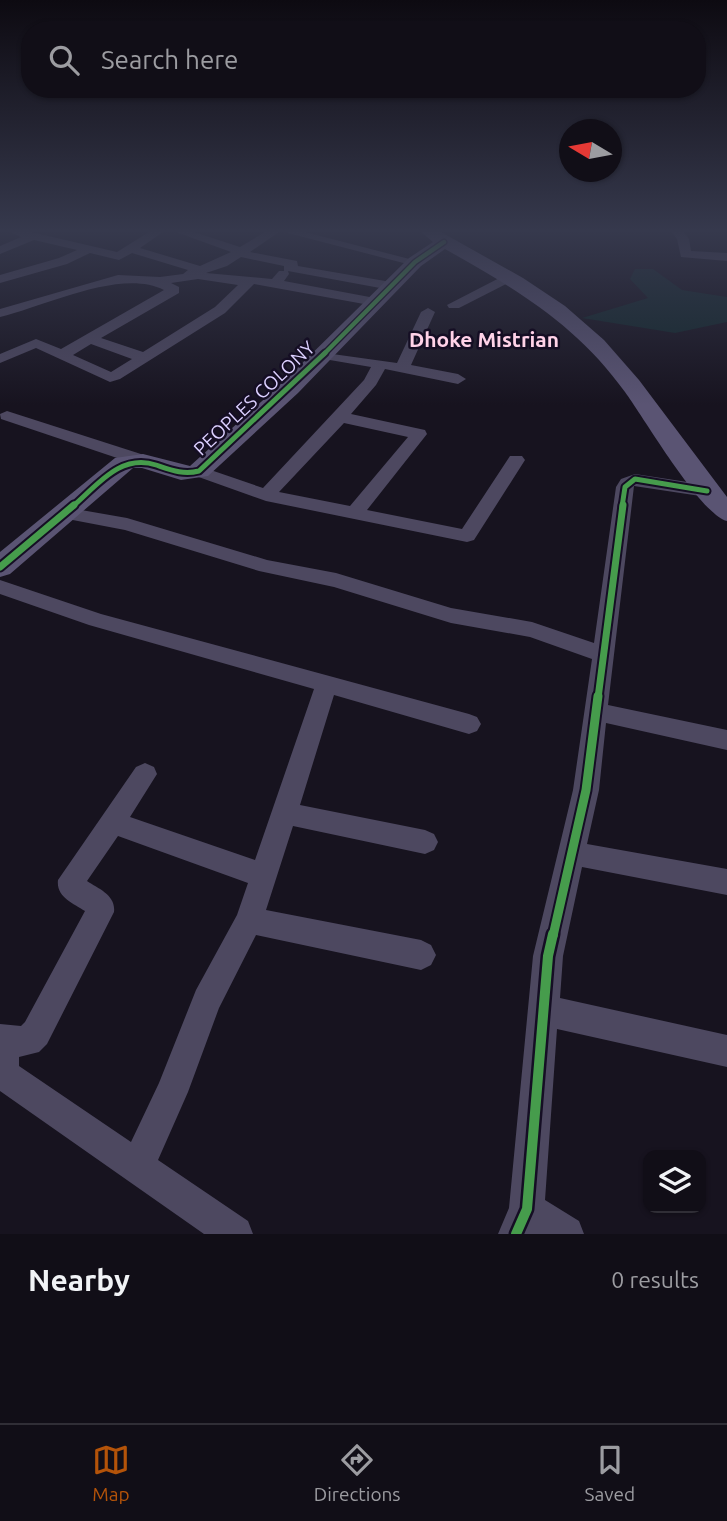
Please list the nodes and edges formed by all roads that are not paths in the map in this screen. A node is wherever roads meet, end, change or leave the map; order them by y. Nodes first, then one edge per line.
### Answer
1 (81, 290) edge
2 (173, 290) edge
3 (240, 290) edge
4 (310, 290) edge
5 (388, 290) edge
6 (483, 290) edge
7 (529, 290) edge
8 (376, 302) junction
9 (454, 305) dead end
10 (428, 312) dead end
11 (0, 313) edge
12 (89, 339) junction
13 (62, 355) junction
14 (323, 355) junction
15 (145, 358) junction
16 (0, 359) edge
17 (380, 364) junction
18 (402, 368) junction
19 (457, 379) dead end
20 (2, 417) edge
21 (340, 417) junction
22 (138, 459) junction
23 (516, 460) dead end
24 (199, 471) junction
25 (707, 491) junction
26 (266, 495) junction
27 (64, 513) junction
28 (727, 513) edge
29 (354, 514) junction
30 (0, 567) edge
31 (0, 587) edge
32 (605, 655) junction
33 (327, 683) junction
34 (597, 712) junction
35 (470, 724) dead end
36 (727, 740) edge
37 (145, 774) dead end
38 (285, 813) junction
39 (112, 822) junction
40 (425, 842) dead end
41 (572, 853) junction
42 (264, 876) junction
43 (727, 883) edge
44 (249, 920) junction
45 (421, 955) dead end
46 (543, 1010) junction
47 (1, 1041) edge
48 (727, 1051) edge
49 (138, 1166) junction
50 (522, 1222) edge
51 (235, 1234) edge
52 (566, 1234) edge

1 - 11 street
2 - 12 street
3 - 15 street
4 - 8 street
5 - 8 street, PEOPLES COLONY
6 - 9 street
7 - 25 street
8 - 14 street, PEOPLES COLONY
10 - 18 street
12 - 13 street
12 - 15 street
13 - 15 street
13 - 16 street
14 - 17 street
14 - 24 street, PEOPLES COLONY
17 - 18 street
17 - 21 street
18 - 19 street
20 - 22 street
21 - 26 street
21 - 29 street
22 - 24 street, PEOPLES COLONY
22 - 27 street
23 - 29 street
24 - 26 street
25 - 28 street
25 - 32 street
26 - 29 street
27 - 30 street
27 - 32 street
31 - 33 street
32 - 34 street
33 - 35 street
33 - 38 street
34 - 36 street
34 - 41 street
37 - 39 street
38 - 40 street
38 - 42 street
39 - 42 street
39 - 47 street
41 - 43 street
41 - 46 street
42 - 44 street
44 - 45 street
44 - 49 street
46 - 48 street
46 - 50 street
47 - 49 street
49 - 51 street
50 - 52 street

